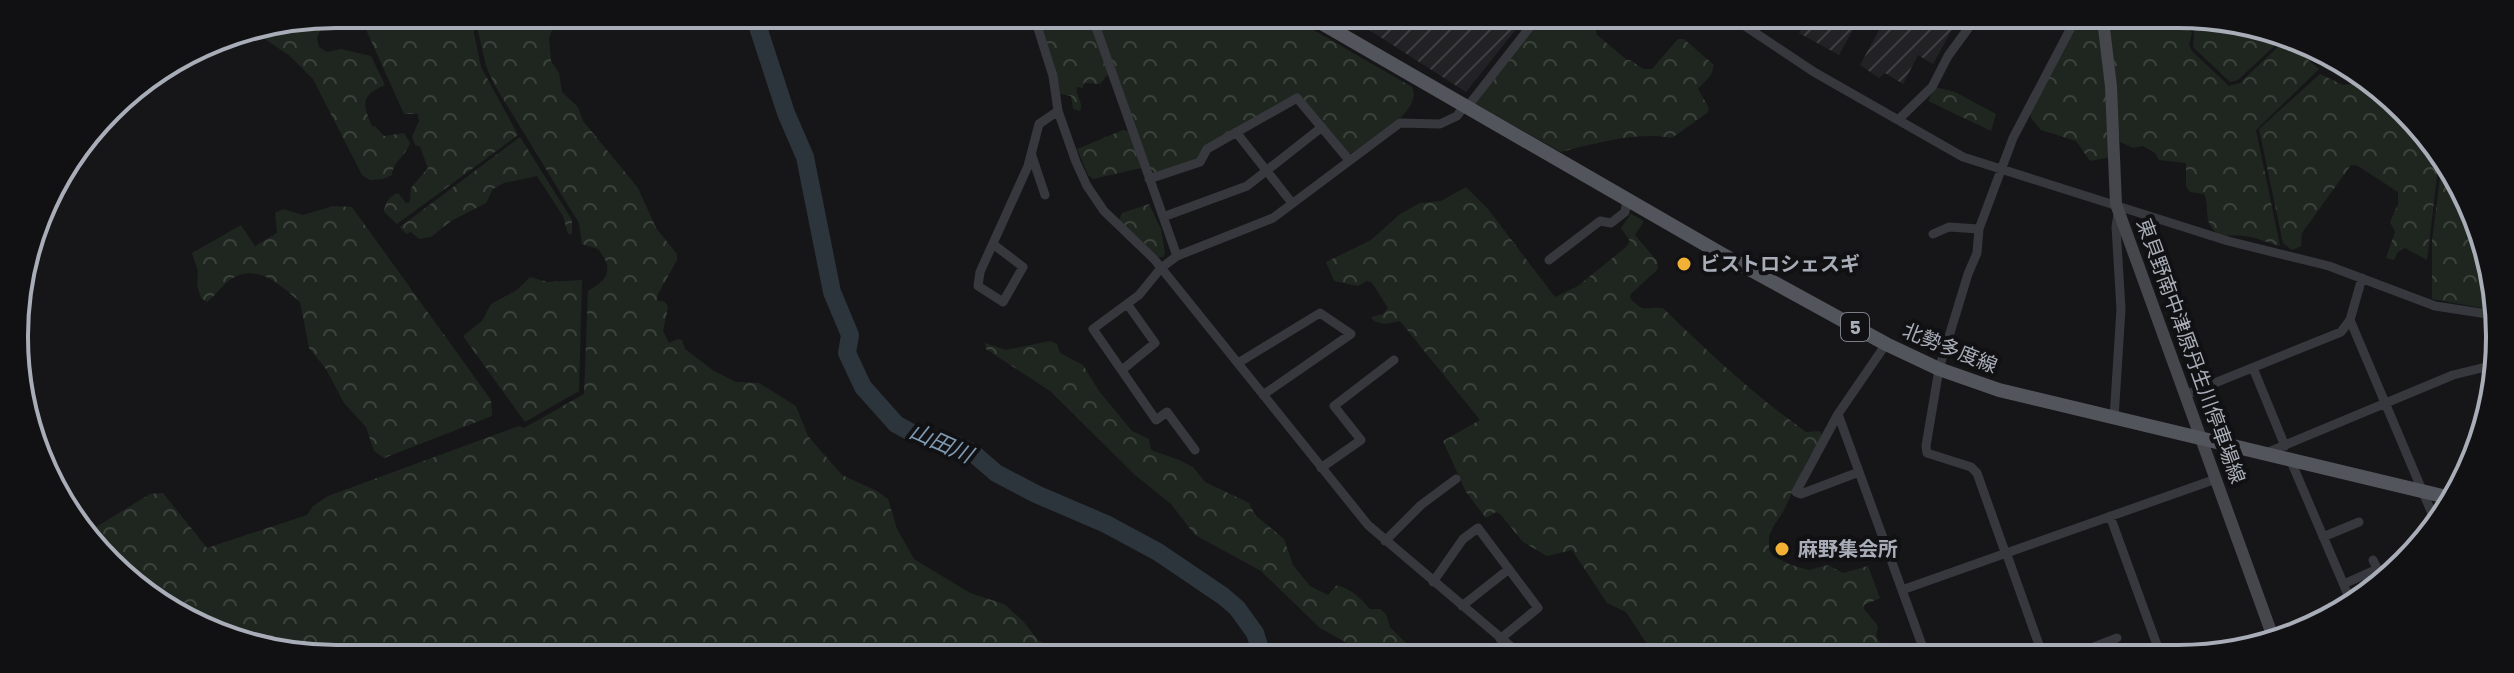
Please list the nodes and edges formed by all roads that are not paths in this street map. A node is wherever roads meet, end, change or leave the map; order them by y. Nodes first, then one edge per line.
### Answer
1 (1038, 28) edge
2 (1096, 28) edge
3 (1330, 28) edge
4 (1529, 28) edge
5 (1748, 28) edge
6 (1968, 28) edge
7 (2071, 28) edge
8 (2104, 28) edge
9 (1466, 106) junction
10 (1058, 111) junction
11 (1898, 120) junction
12 (1322, 127) junction
13 (1236, 132) junction
14 (1031, 153) junction
15 (1349, 160) junction
16 (2000, 170) junction
17 (1267, 171) junction
18 (1149, 179) junction
19 (1045, 195) dead end
20 (1627, 199) junction
21 (1292, 203) junction
22 (2118, 208) junction
23 (1163, 217) junction
24 (1979, 229) junction
25 (1933, 234) dead end
26 (993, 244) junction
27 (1177, 256) junction
28 (1549, 260) dead end
29 (1161, 268) junction
30 (2362, 278) junction
31 (1128, 305) junction
32 (2485, 314) edge
33 (2350, 320) junction
34 (1886, 344) junction
35 (1394, 360) dead end
36 (1238, 363) junction
37 (2484, 367) edge
38 (2253, 368) junction
39 (1939, 369) junction
40 (1122, 370) junction
41 (1263, 395) junction
42 (2185, 395) junction
43 (2386, 403) junction
44 (1838, 414) junction
45 (2114, 418) junction
46 (2201, 438) junction
47 (1195, 450) dead end
48 (2288, 452) junction
49 (1321, 468) junction
50 (1859, 472) junction
51 (1456, 479) dead end
52 (2216, 479) junction
53 (2423, 491) junction
54 (2442, 496) edge
55 (2431, 512) edge
56 (2110, 516) junction
57 (2359, 522) dead end
58 (2323, 537) junction
59 (1385, 541) junction
60 (2006, 552) junction
61 (1509, 569) junction
62 (2377, 569) dead end
63 (1433, 582) junction
64 (2344, 584) junction
65 (1902, 590) junction
66 (2348, 594) edge
67 (1462, 606) junction
68 (2271, 631) edge
69 (2117, 638) dead end
70 (1500, 639) junction
71 (1508, 645) edge
72 (1922, 645) edge
73 (2039, 645) edge
74 (2099, 645) edge
75 (2157, 645) edge

1 - 10 street
2 - 18 street
3 - 9 main road, 北勢多度線 / 5
4 - 9 street
5 - 11 street
6 - 11 street
7 - 16 street
8 - 22 main road, 東貝野南中津原丹生川停車場線
9 - 15 street
9 - 20 main road, 北勢多度線 / 5
10 - 14 street
10 - 29 street
11 - 16 street
12 - 13 street
12 - 15 street
12 - 17 street
13 - 17 street
13 - 18 street
14 - 19 street
14 - 26 street
15 - 21 street
16 - 22 street
16 - 24 street
17 - 21 street
17 - 23 street
18 - 23 street
20 - 28 street
20 - 34 main road, 北勢多度線 / 5
21 - 27 street
22 - 30 street
22 - 42 main road, 東貝野南中津原丹生川停車場線
22 - 45 street
23 - 27 street
24 - 25 street
24 - 39 street
26 - 26 street
27 - 29 street
29 - 31 street
29 - 36 street
30 - 32 street
30 - 33 street
31 - 40 street
31 - 40 street
33 - 38 street
33 - 43 street
34 - 39 main road, 北勢多度線 / 5
34 - 44 street
35 - 49 street
36 - 41 street
36 - 41 street
37 - 43 street
38 - 42 street
38 - 48 street
39 - 45 main road, 北勢多度線 / 5
39 - 60 street
40 - 47 street
41 - 49 street
42 - 46 main road, 東貝野南中津原丹生川停車場線
43 - 48 street
43 - 53 street
44 - 50 street
44 - 50 street
45 - 46 main road, 北勢多度線 / 5
46 - 48 main road, 北勢多度線 / 5
46 - 52 main road, 東貝野南中津原丹生川停車場線
48 - 53 main road, 北勢多度線 / 5
48 - 58 street
49 - 59 street
50 - 65 street
51 - 59 street
52 - 56 street
52 - 68 main road, 東貝野南中津原丹生川停車場線
53 - 54 main road, 北勢多度線 / 5
53 - 55 street
56 - 60 street
56 - 75 street
57 - 58 street
58 - 64 street
59 - 63 street
60 - 65 street
60 - 73 street
61 - 63 street
61 - 67 street
61 - 70 street
62 - 64 street
63 - 67 street
64 - 66 street
65 - 72 street
67 - 70 street
69 - 74 street
70 - 71 street

